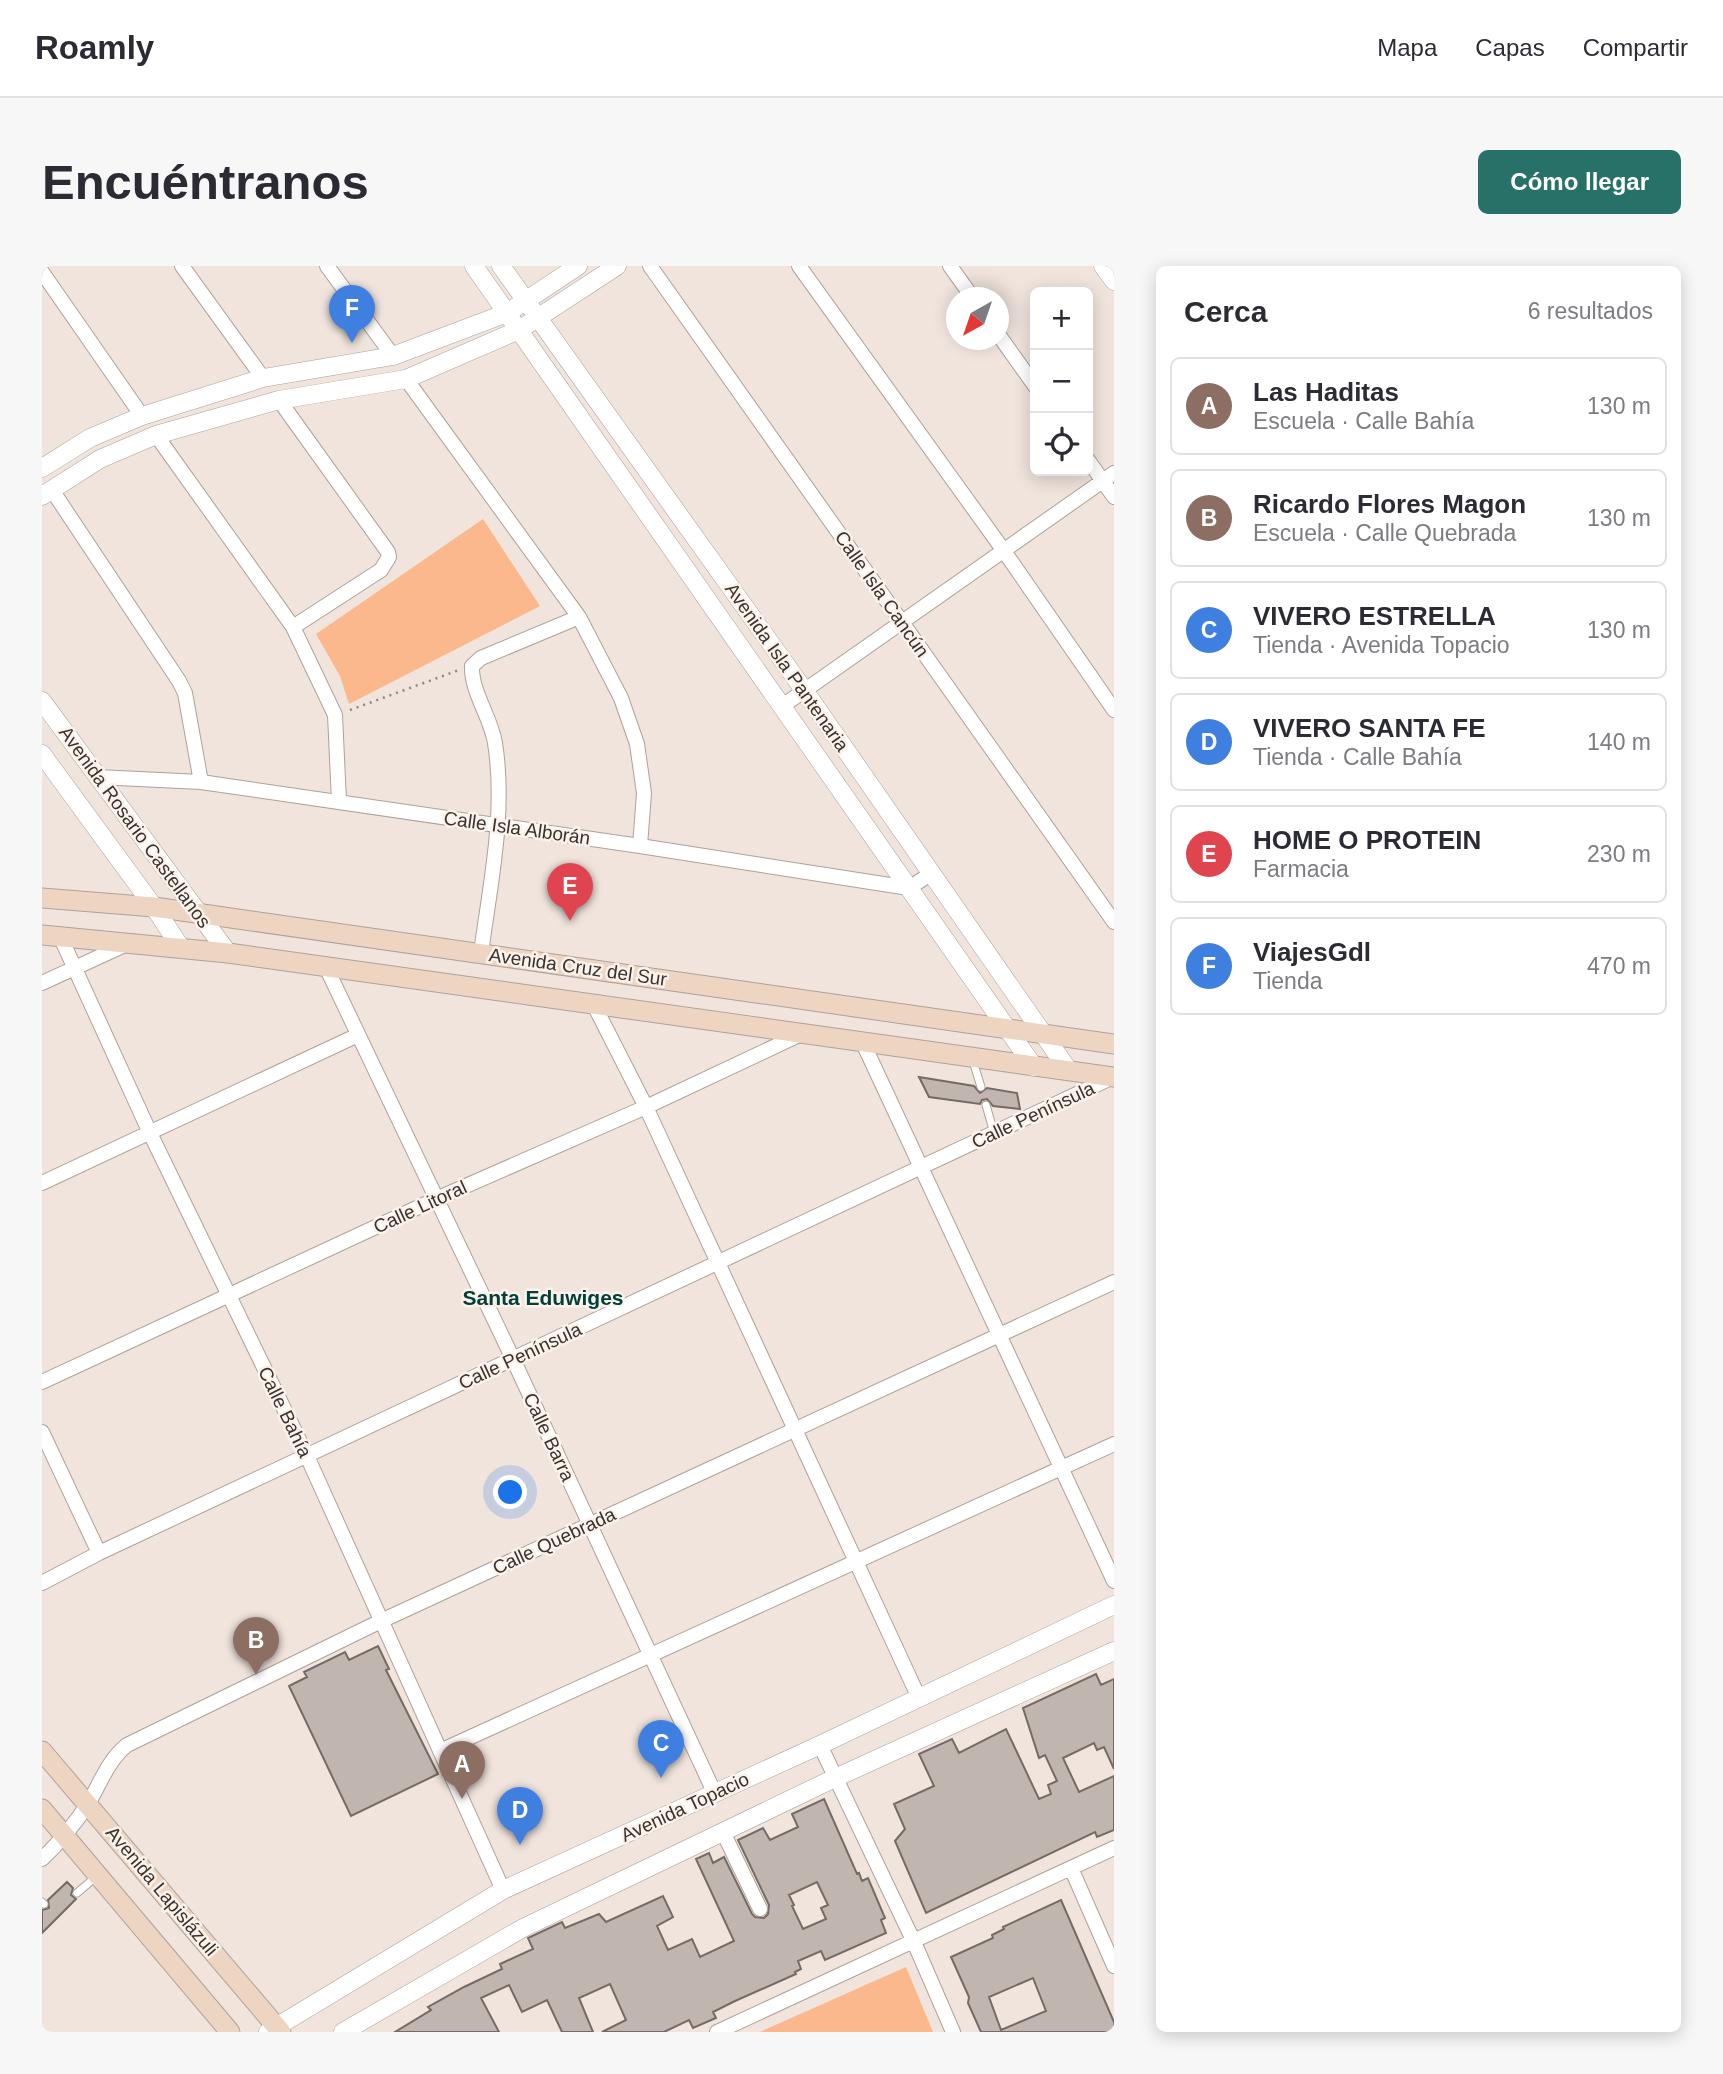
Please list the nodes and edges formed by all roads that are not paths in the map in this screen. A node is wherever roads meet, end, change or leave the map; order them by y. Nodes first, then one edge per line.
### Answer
1 (182, 266) edge
2 (327, 266) edge
3 (474, 266) edge
4 (501, 266) edge
5 (578, 266) edge
6 (617, 266) edge
7 (650, 266) edge
8 (799, 266) edge
9 (950, 266) edge
10 (1103, 266) edge
11 (42, 272) edge
12 (1114, 281) edge
13 (965, 287) edge
14 (526, 302) junction
15 (507, 313) junction
16 (538, 318) junction
17 (519, 330) junction
18 (1009, 348) edge
19 (393, 356) junction
20 (327, 368) junction
21 (262, 378) junction
22 (406, 379) junction
23 (1030, 379) edge
24 (334, 391) junction
25 (279, 400) junction
26 (142, 416) junction
27 (156, 435) junction
28 (90, 439) junction
29 (100, 459) junction
30 (1093, 464) edge
31 (42, 468) edge
32 (1108, 477) edge
33 (47, 493) edge
34 (1114, 497) edge
35 (1004, 551) junction
36 (579, 617) junction
37 (901, 622) junction
38 (293, 627) junction
39 (804, 690) junction
40 (42, 701) edge
41 (781, 707) junction
42 (1114, 710) edge
43 (42, 754) edge
44 (97, 777) junction
45 (201, 782) junction
46 (339, 801) junction
47 (498, 825) junction
48 (640, 846) junction
49 (932, 873) junction
50 (909, 888) junction
51 (42, 898) edge
52 (154, 907) junction
53 (199, 914) junction
54 (1114, 922) edge
55 (51, 935) edge
56 (131, 943) junction
57 (181, 948) junction
58 (228, 953) junction
59 (481, 953) junction
60 (75, 967) junction
61 (326, 967) junction
62 (42, 983) edge
63 (594, 1005) junction
64 (1009, 1028) junction
65 (1043, 1033) junction
66 (358, 1035) junction
67 (799, 1035) junction
68 (863, 1043) junction
69 (1114, 1044) edge
70 (972, 1059) junction
71 (1034, 1067) junction
72 (1069, 1071) junction
73 (1114, 1077) edge
74 (981, 1087) dead end
75 (986, 1105) dead end
76 (646, 1107) junction
77 (150, 1133) junction
78 (994, 1133) junction
79 (922, 1167) junction
80 (42, 1183) edge
81 (436, 1199) junction
82 (717, 1263) junction
83 (1114, 1282) edge
84 (228, 1296) junction
85 (998, 1335) junction
86 (513, 1359) junction
87 (42, 1382) edge
88 (794, 1429) junction
89 (42, 1432) edge
90 (1114, 1444) edge
91 (307, 1456) junction
92 (1062, 1468) junction
93 (590, 1524) junction
94 (99, 1553) junction
95 (855, 1561) junction
96 (1114, 1581) edge
97 (42, 1583) edge
98 (1114, 1605) edge
99 (381, 1621) junction
100 (1114, 1651) edge
101 (651, 1655) junction
102 (919, 1698) junction
103 (820, 1745) junction
104 (42, 1751) edge
105 (440, 1751) junction
106 (835, 1778) junction
107 (715, 1794) junction
108 (88, 1803) junction
109 (42, 1809) edge
110 (723, 1832) junction
111 (66, 1836) junction
112 (1114, 1848) edge
113 (42, 1859) edge
114 (1071, 1868) junction
115 (98, 1875) junction
116 (503, 1890) junction
117 (77, 1893) dead end
118 (760, 1909) dead end
119 (914, 1942) junction
120 (1114, 1966) edge
121 (275, 2030) edge
122 (230, 2032) edge
123 (343, 2032) edge
124 (717, 2032) edge
125 (953, 2032) edge

1 - 21 street
2 - 19 street
3 - 15 street, Avenida Isla Pantenaria
4 - 14 street, Avenida Isla Pantenaria
5 - 14 street
6 - 16 street
7 - 37 street, Calle Isla Cancún
8 - 35 street
9 - 13 street
10 - 12 street
11 - 26 street
14 - 15 street
14 - 16 street, Avenida Isla Pantenaria
15 - 17 street, Avenida Isla Pantenaria
15 - 19 street
16 - 17 street
16 - 39 street, Avenida Isla Pantenaria
17 - 22 street
17 - 41 street, Avenida Isla Pantenaria
18 - 23 street
19 - 20 street
20 - 21 street
20 - 24 street
21 - 26 street
22 - 24 street
22 - 36 street
24 - 25 street
25 - 27 street
25 - 38 street
26 - 28 street
27 - 29 street
27 - 38 street
28 - 29 street
28 - 31 street
29 - 33 street
30 - 32 street
32 - 34 street
32 - 35 street
33 - 45 street
35 - 37 street
35 - 42 street
36 - 47 street
36 - 48 street
37 - 39 street
37 - 54 street, Calle Isla Cancún
38 - 46 street
39 - 41 street
39 - 49 street, Avenida Isla Pantenaria
40 - 44 street, Avenida Rosario Castellanos
41 - 50 street, Avenida Isla Pantenaria
43 - 52 street, Avenida Rosario Castellanos
44 - 45 street, Calle Isla Alborán
44 - 53 street, Avenida Rosario Castellanos
45 - 46 street, Calle Isla Alborán
46 - 47 street, Calle Isla Alborán
47 - 48 street, Calle Isla Alborán
47 - 59 street
48 - 50 street, Calle Isla Alborán
49 - 50 street
49 - 65 street, Avenida Isla Pantenaria
50 - 64 street, Avenida Isla Pantenaria
51 - 52 main road, Avenida Cruz del Sur
52 - 53 main road, Avenida Cruz del Sur
52 - 57 street, Avenida Rosario Castellanos
53 - 58 street, Avenida Rosario Castellanos
53 - 59 main road, Avenida Cruz del Sur
55 - 56 main road, Avenida Cruz del Sur
55 - 60 street, Calle Bahía
56 - 57 main road, Avenida Cruz del Sur
56 - 60 street
57 - 58 main road, Avenida Cruz del Sur
58 - 61 main road, Avenida Cruz del Sur
59 - 64 main road, Avenida Cruz del Sur
60 - 62 street
60 - 77 street, Calle Bahía
61 - 63 main road, Avenida Cruz del Sur
61 - 66 street, Calle Barra
63 - 67 main road, Avenida Cruz del Sur
63 - 76 street
64 - 65 main road, Avenida Cruz del Sur
64 - 71 street, Avenida Isla Pantenaria
65 - 69 main road, Avenida Cruz del Sur
65 - 72 street, Avenida Isla Pantenaria
66 - 77 street
66 - 81 street, Calle Barra
67 - 68 main road, Avenida Cruz del Sur
67 - 76 street, Calle Litoral
68 - 70 main road, Avenida Cruz del Sur
68 - 79 street
70 - 71 main road, Avenida Cruz del Sur
70 - 74 lane
71 - 72 main road, Avenida Cruz del Sur
72 - 73 main road, Avenida Cruz del Sur
73 - 78 street, Calle Península
75 - 78 lane
76 - 81 street, Calle Litoral
76 - 82 street
77 - 80 street
77 - 84 street, Calle Bahía
78 - 79 street, Calle Península
79 - 82 street, Calle Península
79 - 85 street
81 - 84 street, Calle Litoral
81 - 86 street, Calle Barra
82 - 86 street, Calle Península
82 - 88 street
83 - 85 street, Calle Quebrada
84 - 87 street, Calle Litoral
84 - 91 street, Calle Bahía
85 - 88 street, Calle Quebrada
85 - 92 street
86 - 91 street, Calle Península
86 - 93 street, Calle Barra
88 - 93 street, Calle Quebrada
88 - 95 street
89 - 94 street
90 - 92 street
91 - 94 street, Calle Península
91 - 99 street, Calle Bahía
92 - 95 street
92 - 96 street
93 - 99 street, Calle Quebrada
93 - 101 street, Calle Barra
94 - 97 street, Calle Península
95 - 101 street
95 - 102 street
98 - 102 street, Avenida Topacio
99 - 105 street, Calle Bahía
99 - 108 street, Calle Quebrada
100 - 106 street, Avenida Topacio
101 - 105 street
101 - 107 street, Calle Barra
102 - 103 street, Avenida Topacio
103 - 106 street
103 - 107 street, Avenida Topacio
104 - 108 main road, Avenida Lapislázuli
105 - 116 street, Calle Bahía
106 - 110 street, Avenida Topacio
106 - 119 street
107 - 116 street, Avenida Topacio
108 - 111 street, Calle Quebrada
108 - 121 main road, Avenida Lapislázuli
109 - 111 main road, Avenida Lapislázuli
110 - 118 street
110 - 123 street, Avenida Topacio
111 - 113 street, Calle Quebrada
111 - 115 main road, Avenida Lapislázuli
112 - 114 street
114 - 119 street
114 - 120 street
115 - 117 lane
115 - 122 main road, Avenida Lapislázuli
116 - 121 street, Avenida Topacio
119 - 124 street
119 - 125 street

